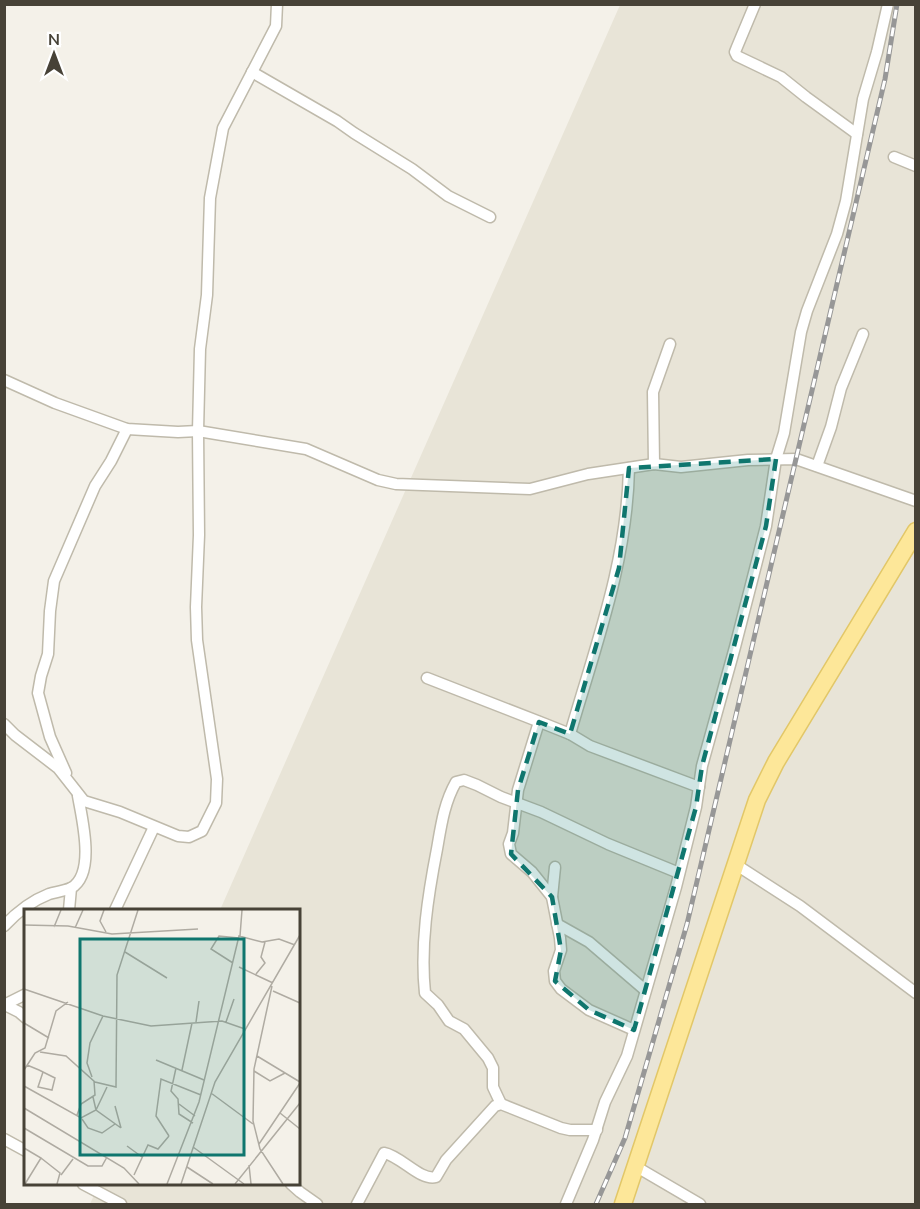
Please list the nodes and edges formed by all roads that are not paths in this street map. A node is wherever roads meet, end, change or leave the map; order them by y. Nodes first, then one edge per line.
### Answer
1 (277, 4) edge
2 (755, 4) edge
3 (888, 4) edge
4 (252, 72) junction
5 (857, 134) junction
6 (894, 157) dead end
7 (915, 166) edge
8 (490, 217) dead end
9 (863, 334) dead end
10 (670, 344) dead end
11 (4, 380) edge
12 (127, 429) junction
13 (198, 431) junction
14 (776, 459) junction
15 (654, 464) junction
16 (818, 466) junction
17 (629, 468) junction
18 (915, 501) edge
19 (915, 531) edge
20 (427, 678) dead end
21 (539, 722) junction
22 (4, 724) edge
23 (570, 734) junction
24 (70, 783) junction
25 (699, 788) junction
26 (78, 796) junction
27 (517, 802) junction
28 (154, 826) junction
29 (735, 864) junction
30 (555, 867) dead end
31 (679, 873) junction
32 (71, 888) junction
33 (552, 897) junction
34 (69, 909) edge
35 (116, 909) edge
36 (557, 924) junction
37 (4, 926) edge
38 (645, 990) junction
39 (915, 993) edge
40 (24, 995) edge
41 (5, 1005) edge
42 (24, 1016) edge
43 (634, 1030) junction
44 (501, 1104) junction
45 (597, 1130) junction
46 (4, 1139) edge
47 (24, 1150) edge
48 (635, 1166) junction
49 (85, 1185) edge
50 (292, 1185) edge
51 (121, 1204) edge
52 (317, 1204) edge
53 (357, 1204) edge
54 (566, 1204) edge
55 (623, 1204) edge
56 (700, 1204) edge

1 - 4 street
2 - 5 street
3 - 5 street
4 - 8 street
4 - 13 street
5 - 14 street
6 - 7 street
9 - 16 street
10 - 15 street
11 - 12 street
12 - 13 street
12 - 24 street
13 - 17 street
13 - 28 street
14 - 15 street
14 - 16 street
14 - 25 street
15 - 17 street
16 - 18 street
17 - 23 street
19 - 29 main road
20 - 21 street
21 - 23 street
21 - 27 street
22 - 24 street
23 - 25 street
24 - 26 street
25 - 31 street
26 - 28 street
26 - 32 street
27 - 31 street
27 - 33 street
27 - 44 street
28 - 35 street
29 - 39 street
29 - 48 main road
30 - 33 street
31 - 38 street
32 - 34 street
32 - 37 street
33 - 36 street
36 - 38 street
36 - 43 street
38 - 43 street
40 - 41 street
41 - 42 street
43 - 45 street
44 - 45 street
44 - 53 street
45 - 54 street
46 - 47 street
48 - 55 main road
48 - 56 street
49 - 51 street
50 - 52 street

